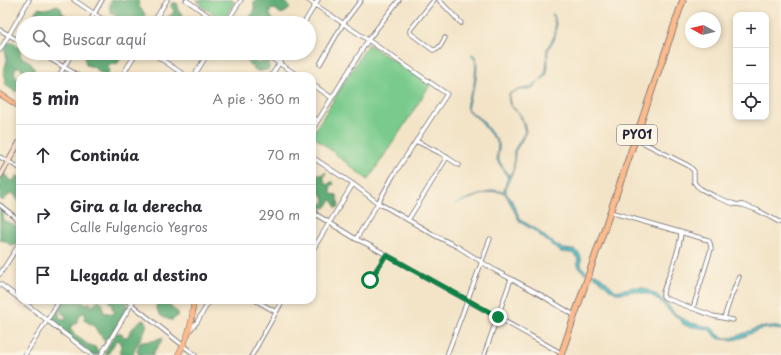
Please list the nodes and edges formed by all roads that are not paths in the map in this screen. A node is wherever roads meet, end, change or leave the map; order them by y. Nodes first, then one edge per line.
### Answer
1 (29, 0) edge
2 (74, 0) edge
3 (102, 0) edge
4 (167, 0) edge
5 (186, 0) edge
6 (240, 0) edge
7 (308, 0) edge
8 (318, 0) edge
9 (361, 0) edge
10 (399, 0) edge
11 (434, 0) edge
12 (439, 0) edge
13 (683, 0) edge
14 (315, 5) junction
15 (94, 14) junction
16 (19, 16) edge
17 (97, 16) edge
18 (158, 16) edge
19 (209, 16) edge
20 (230, 16) edge
21 (308, 16) edge
22 (16, 22) edge
23 (461, 23) dead end
24 (344, 24) junction
25 (0, 30) edge
26 (8, 35) junction
27 (445, 38) dead end
28 (16, 39) edge
29 (368, 40) junction
30 (0, 50) edge
31 (52, 60) edge
32 (68, 60) edge
33 (132, 60) edge
34 (162, 60) edge
35 (204, 60) edge
36 (273, 60) edge
37 (282, 60) edge
38 (279, 64) junction
39 (320, 64) dead end
40 (64, 67) junction
41 (61, 72) edge
42 (72, 72) edge
43 (124, 72) edge
44 (180, 72) edge
45 (196, 72) edge
46 (274, 72) edge
47 (292, 72) edge
48 (316, 87) edge
49 (0, 94) edge
50 (332, 98) junction
51 (16, 104) edge
52 (318, 120) joint
53 (316, 123) edge
54 (636, 139) junction
55 (416, 141) junction
56 (16, 148) edge
57 (0, 157) edge
58 (446, 157) junction
59 (316, 160) edge
60 (8, 162) junction
61 (459, 165) dead end
62 (16, 166) edge
63 (0, 176) edge
64 (353, 184) junction
65 (378, 202) junction
66 (0, 205) edge
67 (610, 212) junction
68 (316, 214) edge
69 (16, 218) edge
70 (408, 220) junction
71 (330, 222) junction
72 (781, 223) edge
73 (681, 233) junction
74 (356, 239) junction
75 (490, 239) dead end
76 (316, 245) edge
77 (16, 248) edge
78 (386, 255) junction
79 (482, 261) junction
80 (0, 274) edge
81 (739, 277) dead end
82 (511, 279) junction
83 (370, 280) dead end
84 (0, 284) edge
85 (16, 297) edge
86 (467, 301) junction
87 (25, 304) edge
88 (57, 304) edge
89 (132, 304) edge
90 (135, 304) edge
91 (193, 304) edge
92 (208, 304) edge
93 (262, 304) edge
94 (281, 304) edge
95 (693, 308) junction
96 (276, 312) junction
97 (574, 315) junction
98 (498, 317) junction
99 (724, 318) junction
100 (47, 320) junction
101 (733, 320) dead end
102 (189, 330) junction
103 (183, 346) junction
104 (561, 354) edge
105 (25, 355) edge
106 (92, 355) edge
107 (101, 355) edge
108 (178, 355) edge
109 (195, 355) edge
110 (252, 355) edge
111 (448, 355) edge
112 (484, 355) edge

1 - 16 street
2 - 15 street
3 - 15 street
4 - 18 street
5 - 19 street
6 - 20 street
7 - 14 street
8 - 14 street
9 - 24 street
10 - 29 street
11 - 27 street
12 - 23 street
13 - 54 highway, PY01
14 - 21 street
14 - 24 street
15 - 17 street
22 - 26 street
24 - 29 street
24 - 39 street
25 - 26 street
26 - 28 street
26 - 30 street
29 - 50 street
29 - 55 street
31 - 40 street
32 - 40 street
33 - 43 street
34 - 44 street
35 - 45 street
36 - 38 street
37 - 38 street
38 - 46 street
38 - 47 street
40 - 41 street
40 - 42 street
48 - 50 street
49 - 51 main road
50 - 52 street
52 - 53 street
54 - 67 highway, PY01
54 - 72 street
55 - 58 street
55 - 65 street
56 - 60 main road
57 - 60 street
58 - 61 street
58 - 70 street
59 - 64 street
60 - 62 street
60 - 63 main road
64 - 65 street
64 - 71 street
65 - 70 street
65 - 74 street
66 - 69 street
67 - 73 street
67 - 97 highway, PY01
68 - 71 street
70 - 79 street
71 - 74 street
71 - 76 street
73 - 95 street
73 - 95 street
74 - 78 street
75 - 79 street
77 - 80 street
78 - 83 street
78 - 86 street
79 - 82 street
79 - 86 street
81 - 99 street
82 - 97 street
82 - 98 street
84 - 85 street
86 - 98 street
86 - 111 street
87 - 100 street
88 - 100 street
89 - 107 street
90 - 103 street
91 - 102 main road
92 - 102 street
93 - 96 street
94 - 96 street
95 - 99 street
96 - 110 street
97 - 104 highway, PY01
98 - 104 street
98 - 112 street
99 - 101 street
100 - 105 street
100 - 106 street
102 - 103 main road
103 - 108 main road
103 - 109 street

